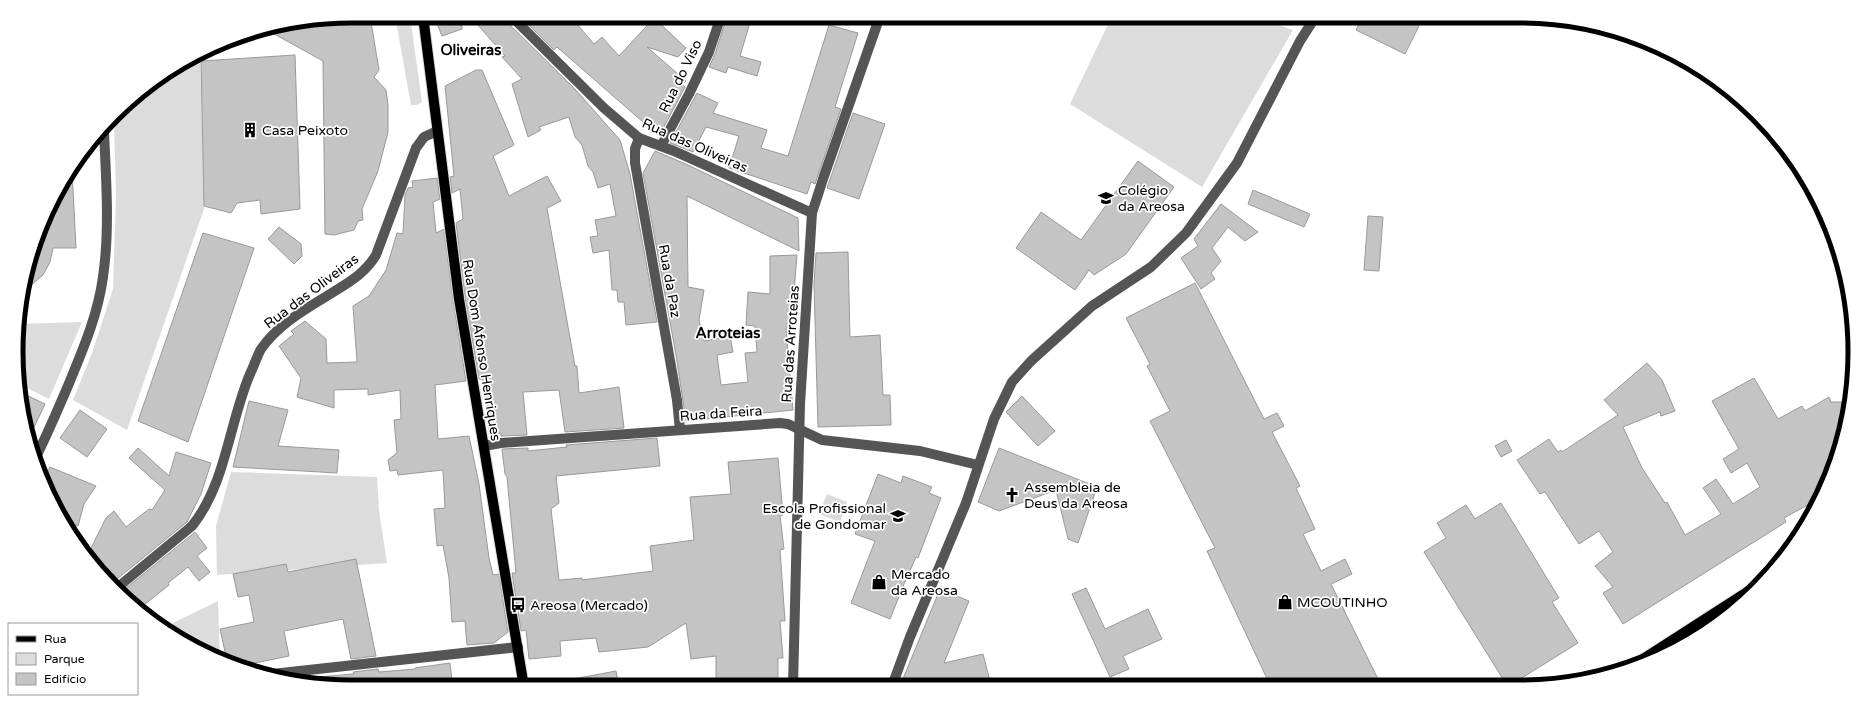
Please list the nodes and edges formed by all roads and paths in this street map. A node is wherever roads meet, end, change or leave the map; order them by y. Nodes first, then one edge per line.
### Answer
1 (424, 23) edge
2 (518, 23) edge
3 (719, 23) edge
4 (878, 23) edge
5 (1312, 23) edge
6 (437, 131) junction
7 (104, 136) edge
8 (639, 138) junction
9 (661, 146) junction
10 (812, 213) junction
11 (799, 429) junction
12 (680, 430) junction
13 (484, 446) junction
14 (38, 452) edge
15 (978, 465) junction
16 (120, 585) edge
17 (1729, 604) edge
18 (518, 647) junction
19 (1659, 649) edge
20 (282, 673) edge
21 (523, 680) edge
22 (793, 680) edge
23 (894, 680) edge

1 - 6 main road, Rua Dom Afonso Henriques
2 - 8 street, Rua das Oliveiras
3 - 9 street, Rua do Viso
4 - 10 street, Rua das Arroteias
5 - 15 street
6 - 13 main road, Rua Dom Afonso Henriques
6 - 16 street, Rua das Oliveiras
7 - 14 street
8 - 9 street, Rua das Oliveiras
8 - 12 street, Rua da Paz
9 - 10 street, Rua das Oliveiras
10 - 11 street, Rua das Arroteias
11 - 12 street, Rua da Feira
11 - 15 street, Rua da Feira
11 - 22 street, Rua das Arroteias
12 - 13 street, Rua da Feira
13 - 18 main road, Rua Dom Afonso Henriques
15 - 23 street
17 - 19 main road
18 - 20 street
18 - 21 main road, Rua Dom Afonso Henriques

